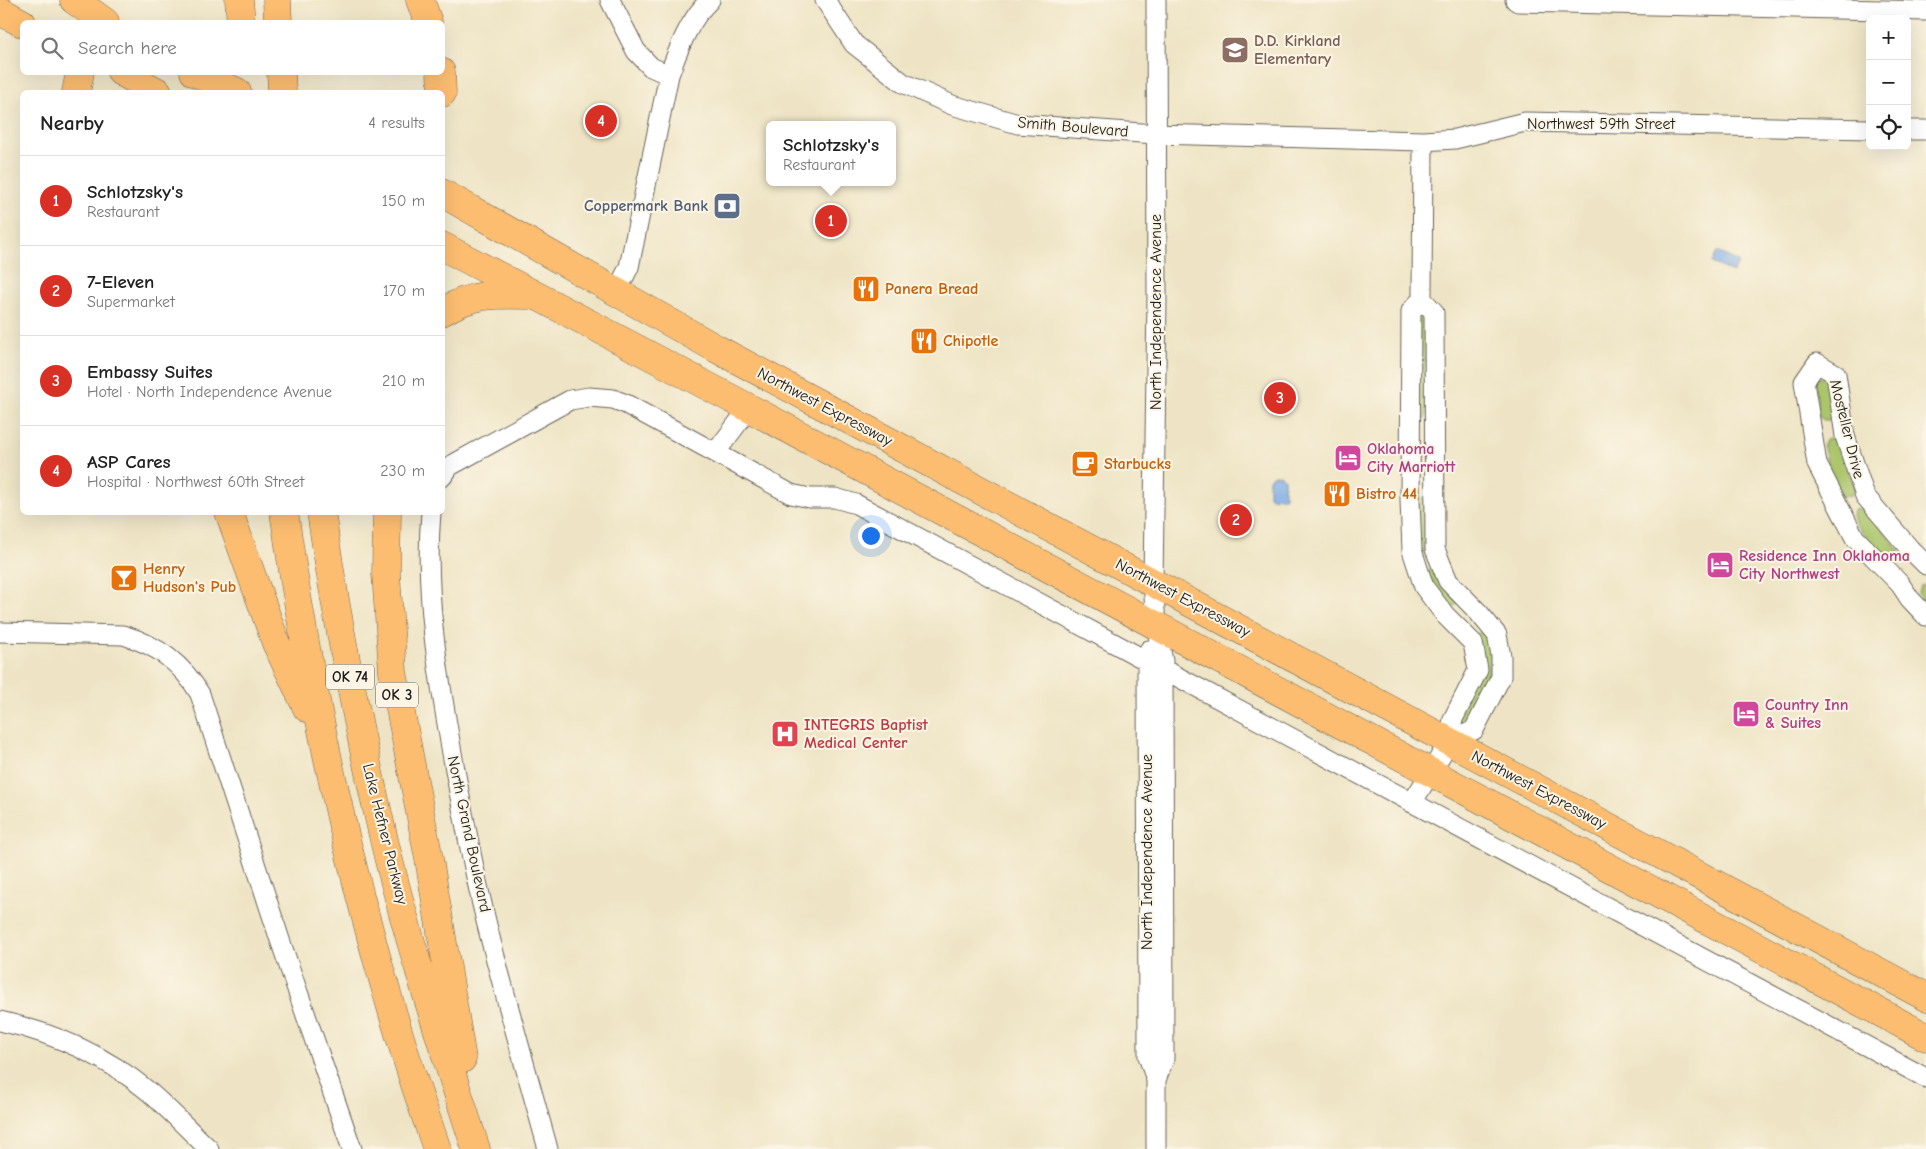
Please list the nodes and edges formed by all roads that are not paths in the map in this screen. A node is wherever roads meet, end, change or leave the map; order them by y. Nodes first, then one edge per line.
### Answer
1 (239, 0) edge
2 (277, 0) edge
3 (420, 0) edge
4 (610, 0) edge
5 (710, 0) edge
6 (825, 0) edge
7 (1156, 0) edge
8 (1515, 0) edge
9 (0, 11) edge
10 (1926, 11) edge
11 (241, 20) edge
12 (278, 20) edge
13 (427, 20) edge
14 (20, 22) edge
15 (79, 75) edge
16 (127, 75) edge
17 (199, 75) edge
18 (243, 75) edge
19 (281, 75) edge
20 (441, 75) edge
21 (669, 75) junction
22 (76, 90) edge
23 (154, 90) edge
24 (233, 90) edge
25 (244, 90) edge
26 (282, 90) edge
27 (442, 90) edge
28 (1866, 129) edge
29 (1911, 130) edge
30 (1926, 130) edge
31 (1155, 134) junction
32 (1423, 140) junction
33 (445, 195) edge
34 (445, 248) edge
35 (617, 292) junction
36 (533, 295) junction
37 (1422, 299) junction
38 (445, 310) edge
39 (574, 315) junction
40 (717, 349) junction
41 (749, 408) junction
42 (827, 408) junction
43 (716, 452) junction
44 (445, 473) edge
45 (231, 515) edge
46 (284, 515) edge
47 (322, 515) edge
48 (387, 515) edge
49 (431, 515) edge
50 (1439, 561) junction
51 (1925, 561) edge
52 (1415, 562) junction
53 (1153, 582) junction
54 (1900, 584) junction
55 (1479, 613) junction
56 (1926, 616) edge
57 (1156, 625) junction
58 (1459, 629) junction
59 (0, 632) edge
60 (1155, 665) junction
61 (1449, 742) junction
62 (325, 746) junction
63 (1430, 773) junction
64 (1412, 803) junction
65 (1926, 997) edge
66 (0, 1021) edge
67 (1920, 1030) edge
68 (1926, 1078) edge
69 (209, 1149) edge
70 (352, 1149) edge
71 (437, 1149) edge
72 (476, 1149) edge
73 (548, 1149) edge
74 (1156, 1149) edge

1 - 11 highway
2 - 12 highway
3 - 13 highway
4 - 21 street
5 - 21 street
6 - 31 street, Smith Boulevard
7 - 31 street, North Independence Avenue
8 - 10 street
9 - 14 highway
15 - 22 highway
16 - 23 highway
17 - 24 highway
18 - 25 highway
19 - 26 highway
20 - 27 highway
21 - 35 street
28 - 32 street, Northwest 59th Street
29 - 30 street
31 - 32 street, Northwest 59th Street
31 - 53 street, North Independence Avenue
32 - 37 street
33 - 35 highway, Northwest Expressway
34 - 36 highway
35 - 40 highway, Northwest Expressway
36 - 38 highway
36 - 39 highway
37 - 50 street
37 - 52 street
39 - 40 highway
39 - 41 highway
40 - 42 highway, Northwest Expressway
41 - 42 highway
41 - 43 street
41 - 57 highway
42 - 53 highway, Northwest Expressway
43 - 44 street
43 - 60 street
45 - 62 highway
46 - 62 highway, OK 74
47 - 72 highway, Lake Hefner Parkway / OK 74
48 - 72 highway, OK 3
49 - 73 street, North Grand Boulevard
50 - 52 street
50 - 55 street
51 - 54 street
51 - 54 street, Mosteller Drive
52 - 58 street
53 - 57 street, North Independence Avenue
53 - 61 highway, Northwest Expressway
54 - 56 street, Mosteller Drive
55 - 58 street
55 - 61 street
57 - 60 street, North Independence Avenue
57 - 63 highway
58 - 61 street
59 - 70 street
60 - 64 street
60 - 74 street, North Independence Avenue
61 - 63 street
61 - 65 highway, Northwest Expressway
62 - 71 highway
63 - 64 street
63 - 67 highway
64 - 68 street
66 - 69 street

